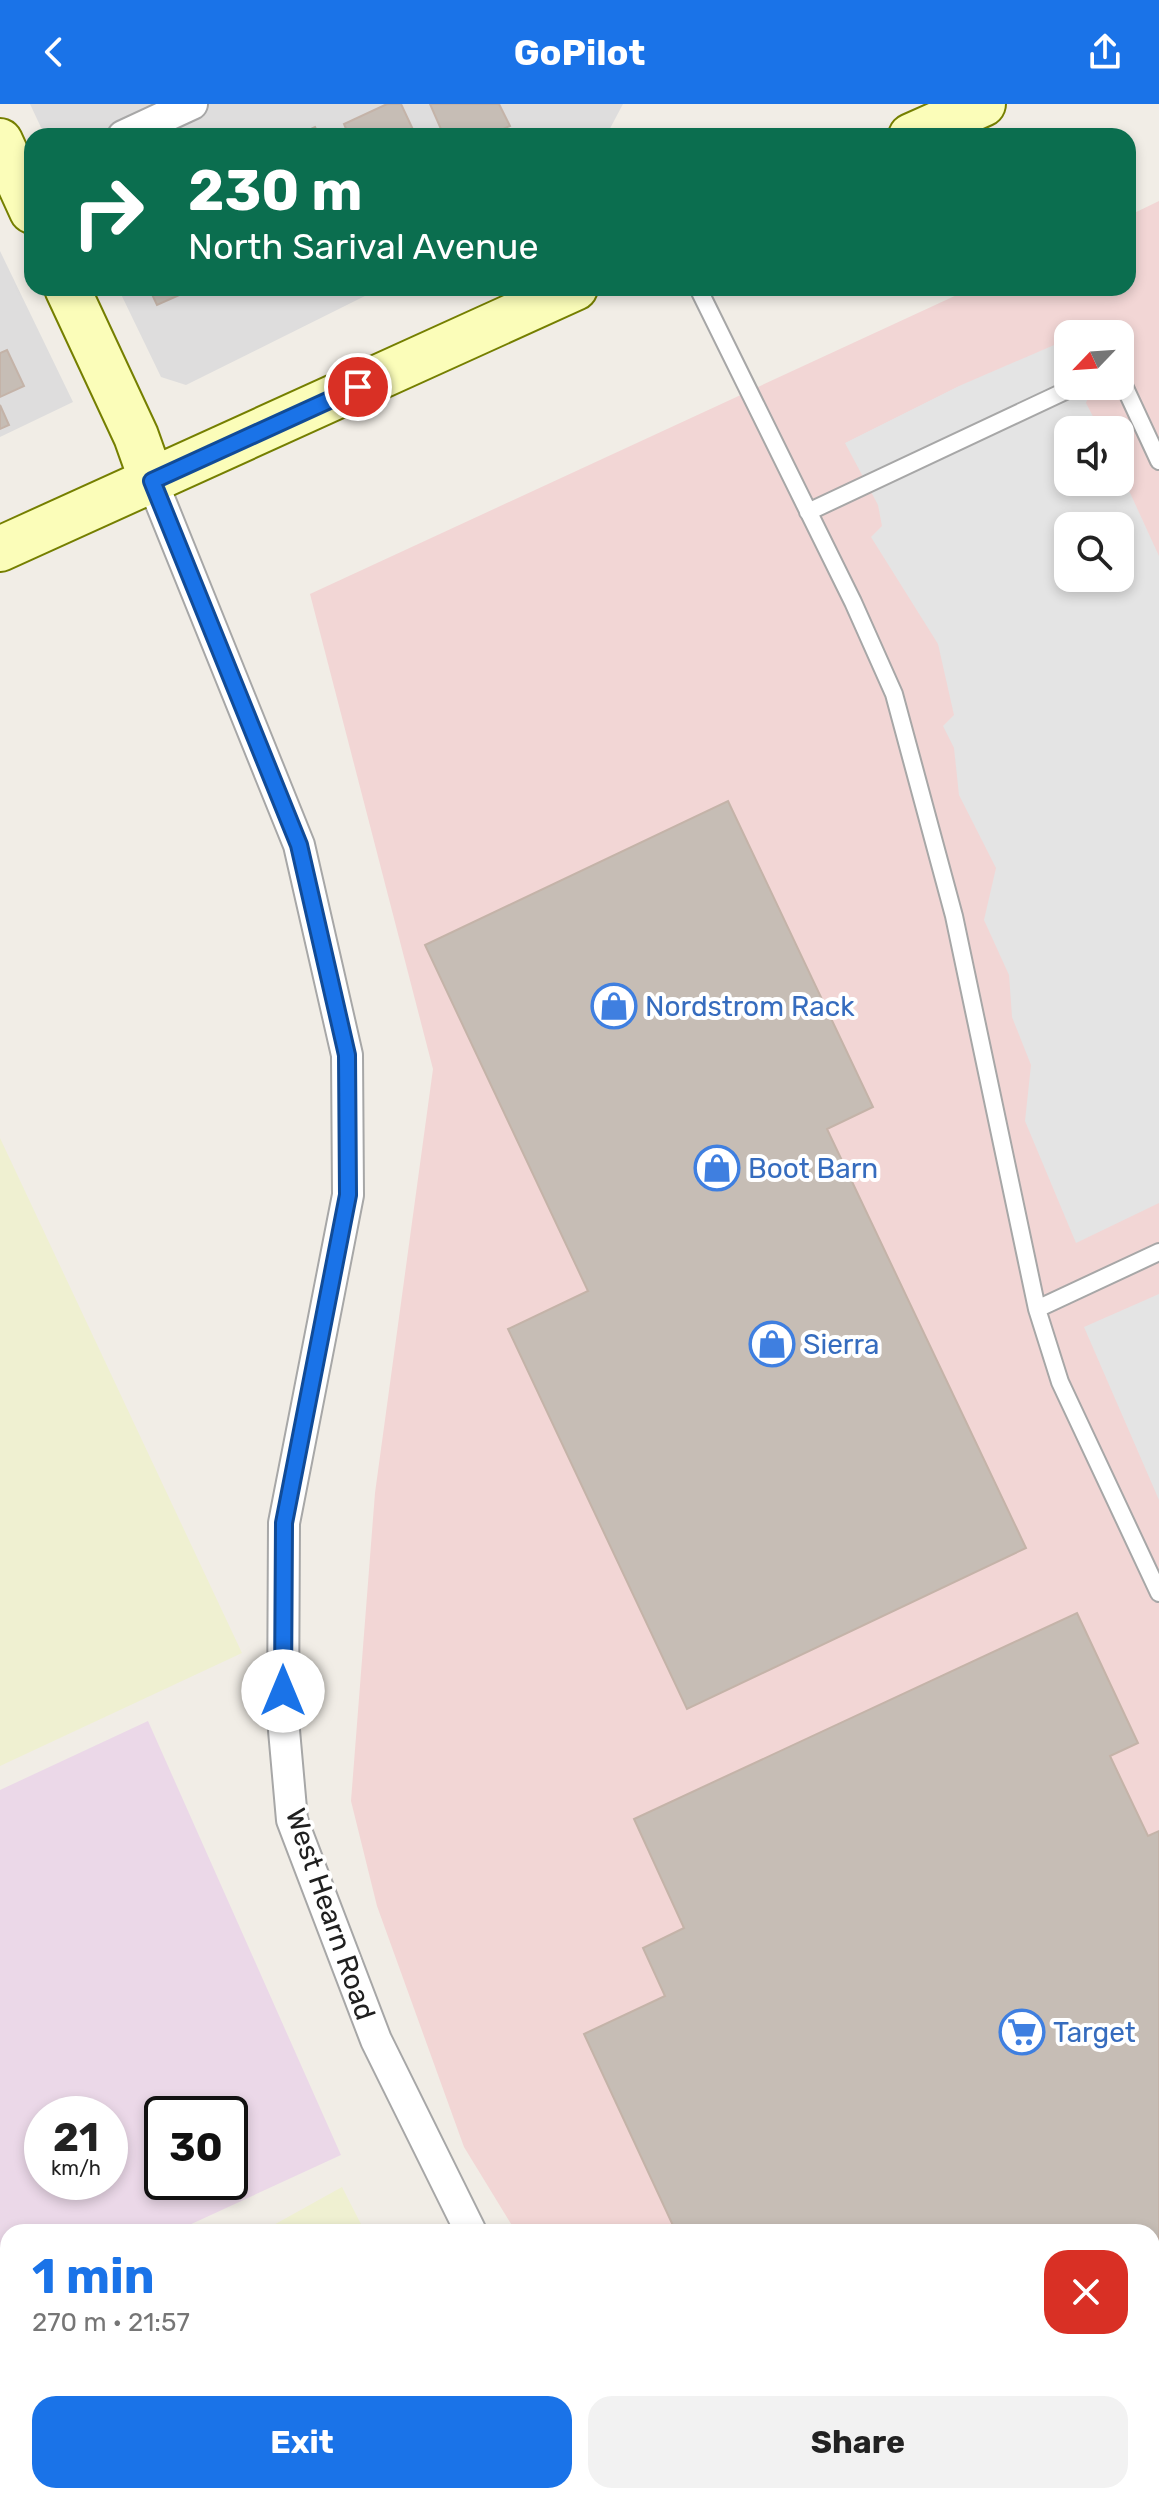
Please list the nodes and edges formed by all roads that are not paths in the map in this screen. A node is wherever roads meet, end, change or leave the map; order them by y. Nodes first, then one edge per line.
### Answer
1 (192, 104) edge
2 (983, 104) edge
3 (140, 128) edge
4 (929, 128) edge
5 (0, 141) edge
6 (24, 184) edge
7 (71, 296) edge
8 (557, 296) edge
9 (702, 296) edge
10 (1054, 396) edge
11 (1131, 400) edge
12 (1159, 461) edge
13 (152, 481) junction
14 (808, 512) junction
15 (0, 549) edge
16 (1159, 1252) edge
17 (1037, 1309) junction
18 (1159, 1593) edge
19 (467, 2224) edge

1 - 3 street
2 - 4 main road
5 - 6 main road
7 - 13 main road, West Hearn Road
8 - 13 main road
9 - 14 lane
10 - 14 lane
11 - 12 lane
13 - 15 main road
13 - 19 street, West Hearn Road
14 - 17 lane
16 - 17 lane
17 - 18 lane

